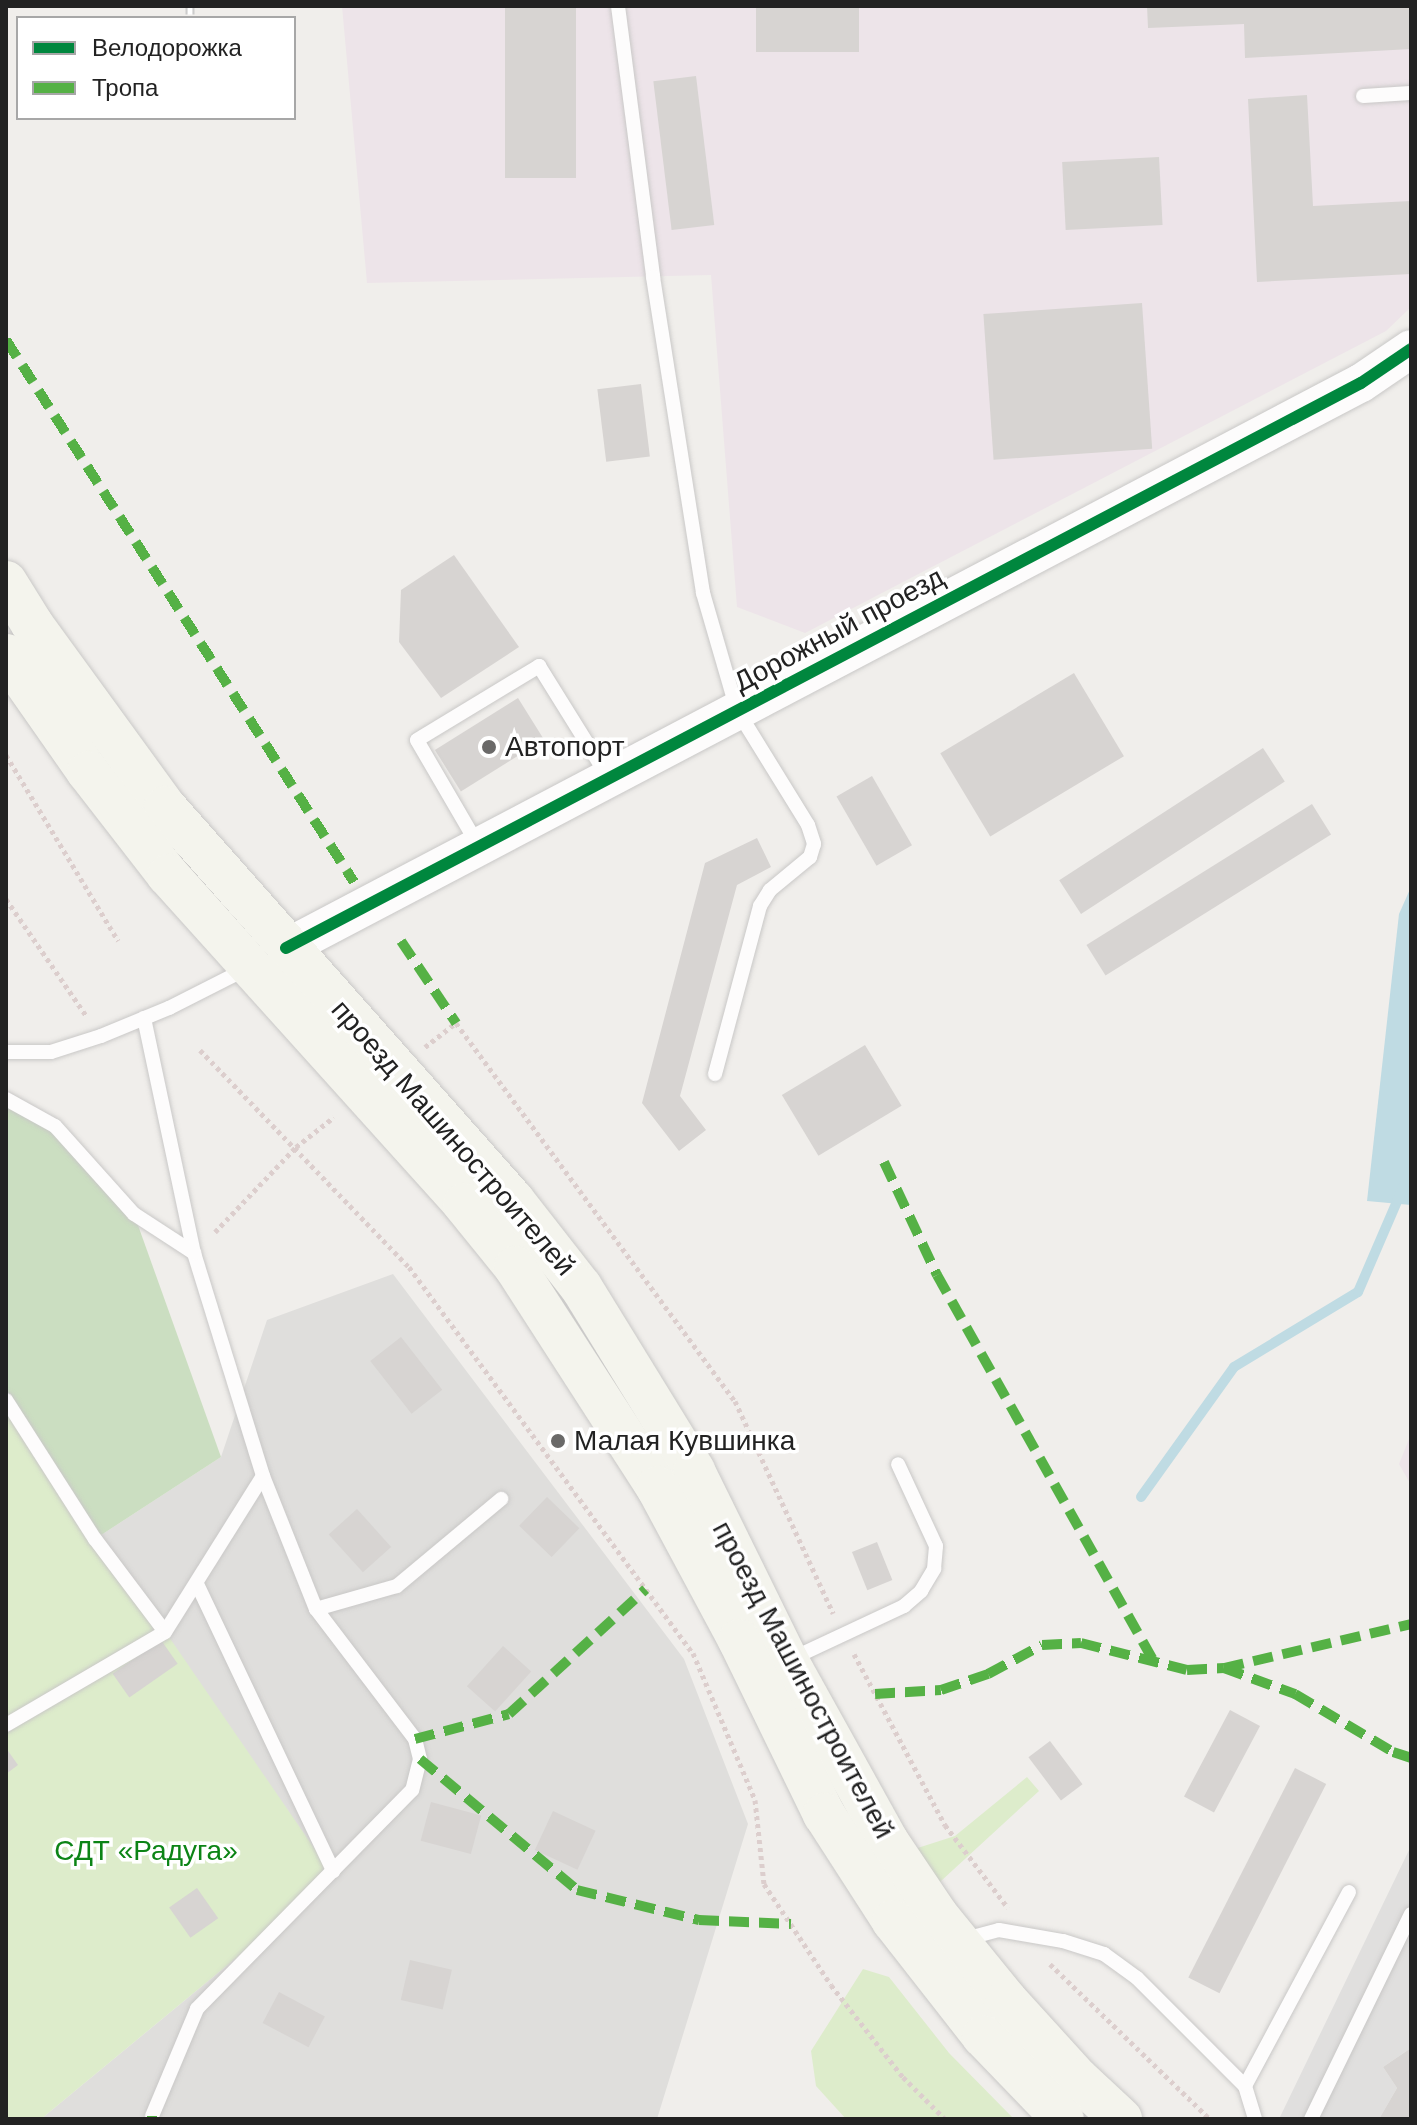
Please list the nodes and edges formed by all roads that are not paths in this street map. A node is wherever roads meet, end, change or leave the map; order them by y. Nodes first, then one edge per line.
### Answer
1 (618, 6) edge
2 (1411, 93) edge
3 (1363, 96) dead end
4 (1411, 349) edge
5 (6, 582) edge
6 (6, 655) edge
7 (737, 710) junction
8 (608, 777) junction
9 (480, 847) junction
10 (286, 948) junction
11 (249, 967) junction
12 (144, 1018) junction
13 (6, 1052) edge
14 (715, 1074) dead end
15 (6, 1099) edge
16 (194, 1253) junction
17 (8, 1409) edge
18 (898, 1464) dead end
19 (263, 1476) junction
20 (501, 1499) dead end
21 (197, 1584) junction
22 (316, 1609) junction
23 (165, 1632) junction
24 (772, 1668) junction
25 (6, 1725) edge
26 (333, 1871) junction
27 (1349, 1892) dead end
28 (1411, 1914) edge
29 (957, 1941) junction
30 (1245, 2086) junction
31 (152, 2116) dead end
32 (1063, 2119) edge
33 (1121, 2119) edge
34 (1255, 2119) edge
35 (1311, 2119) edge

1 - 7 lane
2 - 3 lane
4 - 7 street, Дорожный проезд
5 - 10 main road, проезд Машиностроителей
6 - 11 main road, проезд Машиностроителей
7 - 8 street, Дорожный проезд
7 - 14 lane
8 - 9 street, Дорожный проезд
8 - 9 lane
9 - 10 street, Дорожный проезд
10 - 11 main road
10 - 24 main road, проезд Машиностроителей
11 - 12 lane
11 - 24 main road, проезд Машиностроителей
12 - 13 lane
12 - 16 lane
15 - 16 lane
16 - 19 lane
17 - 23 lane
18 - 24 lane
19 - 21 lane
19 - 22 lane
20 - 22 lane
21 - 23 lane
21 - 26 lane
22 - 26 lane
23 - 25 lane
24 - 29 main road, проезд Машиностроителей
24 - 32 main road, проезд Машиностроителей
26 - 31 lane
27 - 30 lane
28 - 35 lane
29 - 30 lane
29 - 33 main road, проезд Машиностроителей
30 - 34 lane

